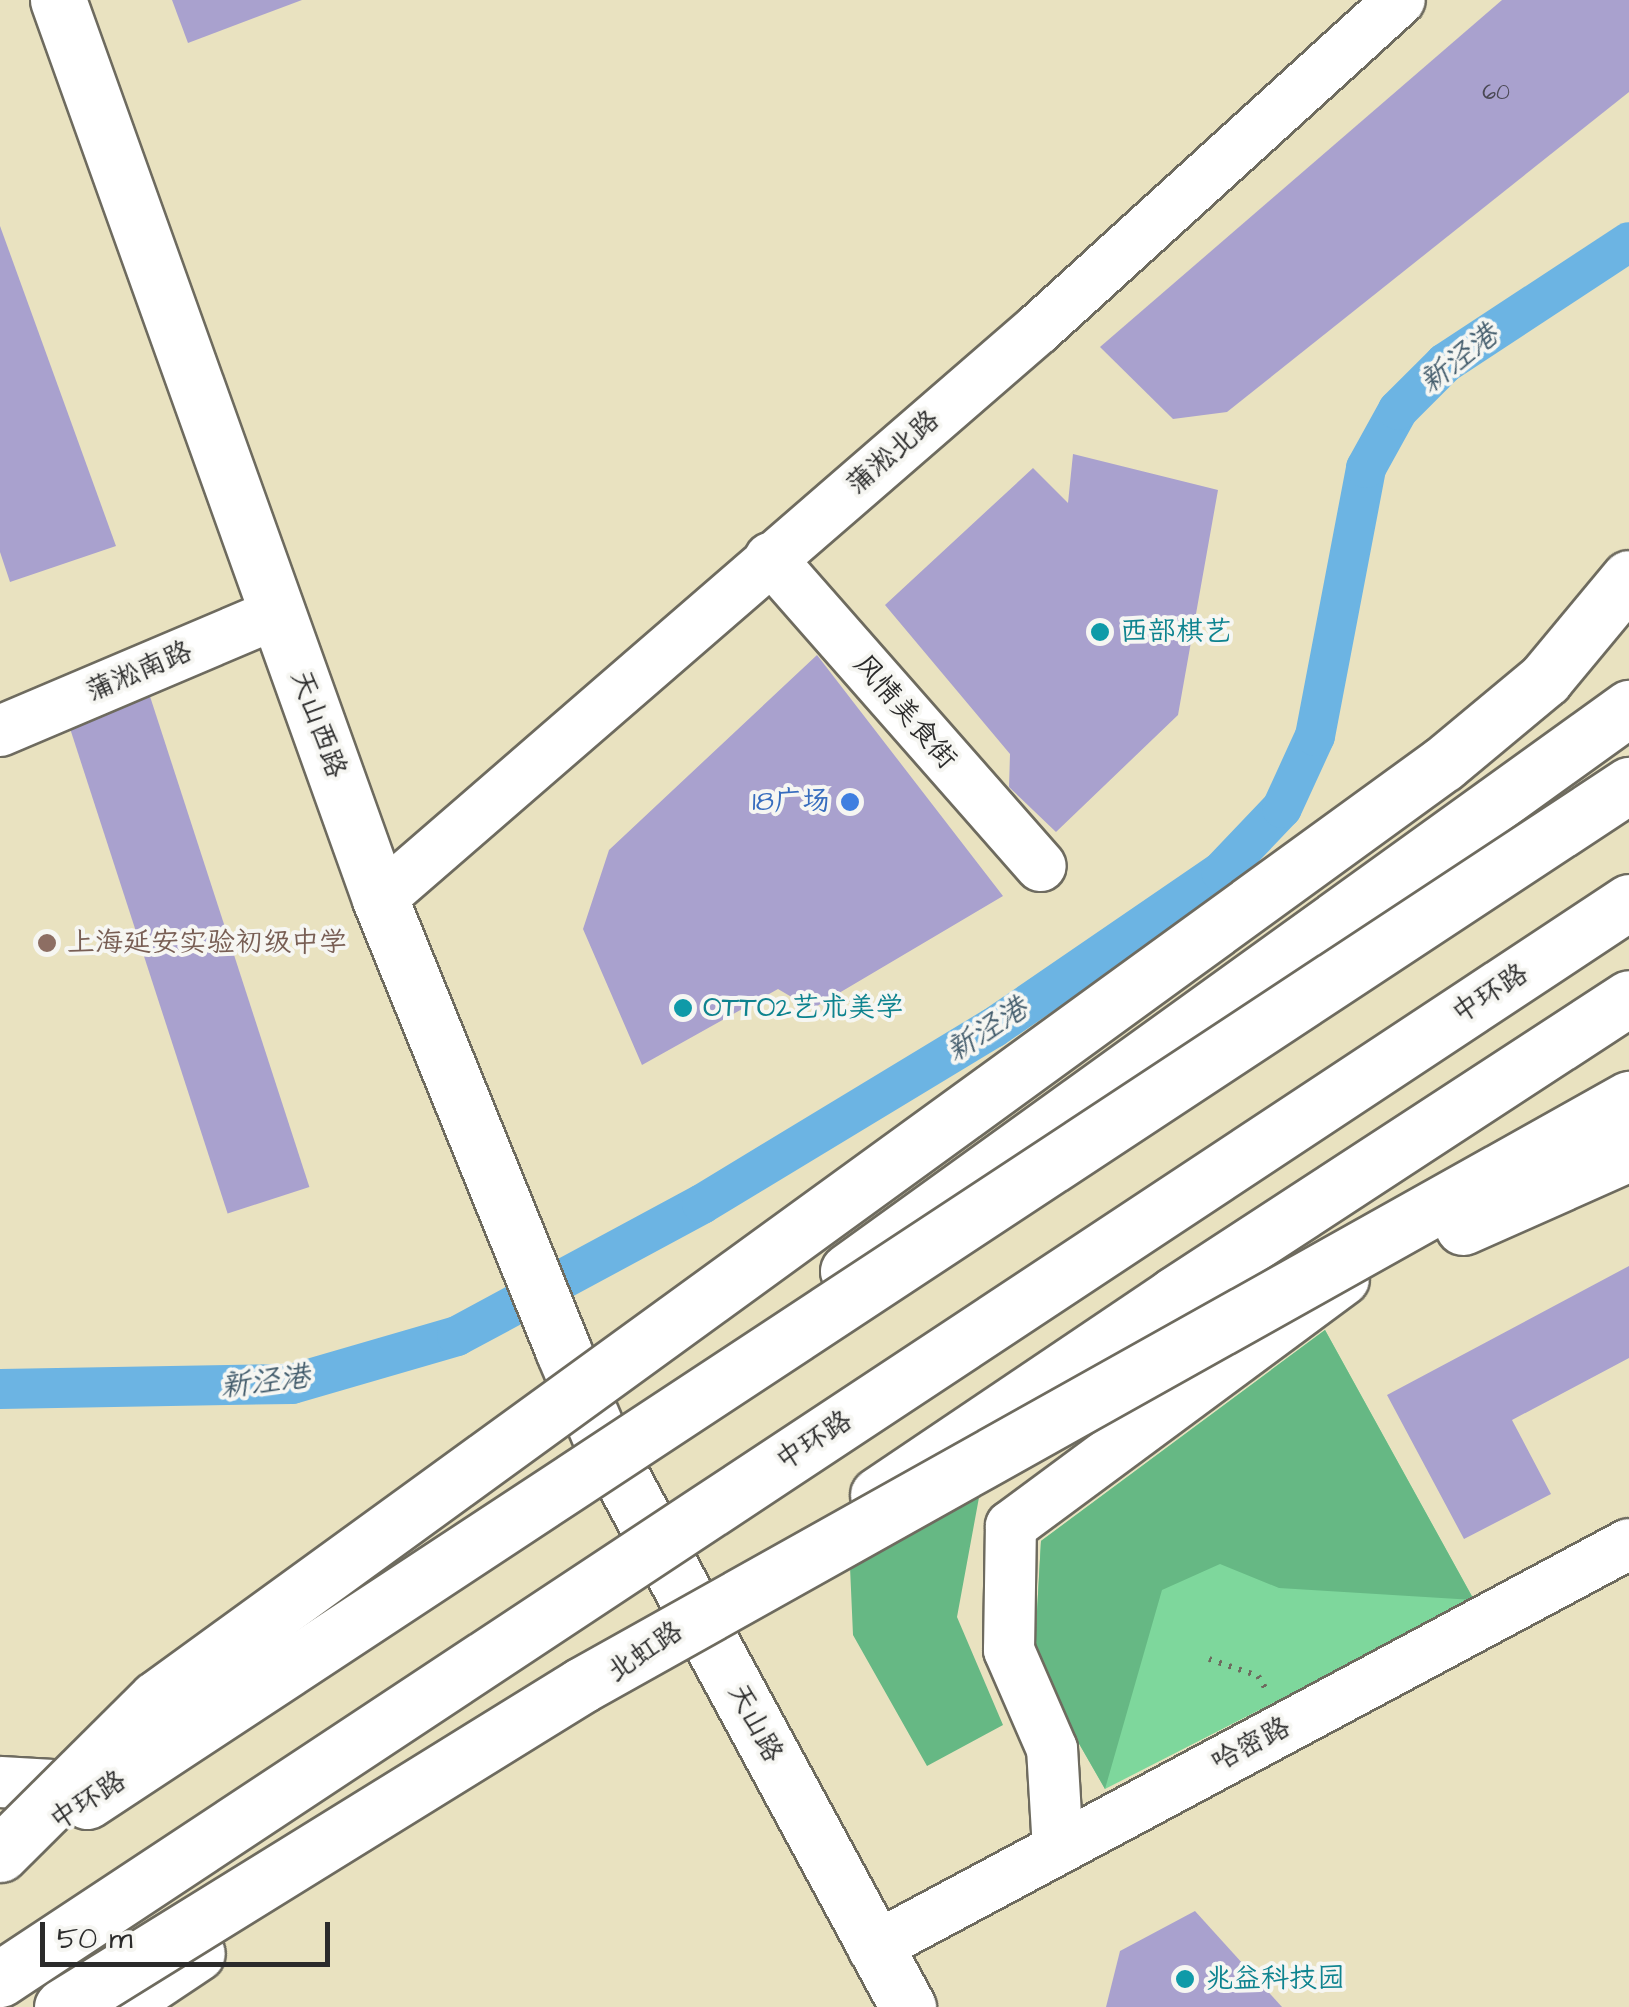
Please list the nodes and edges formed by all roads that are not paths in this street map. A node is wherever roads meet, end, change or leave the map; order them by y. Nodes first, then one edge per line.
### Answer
1 (58, 0) edge
2 (1400, 0) edge
3 (770, 558) junction
4 (1629, 578) edge
5 (278, 614) junction
6 (1629, 634) edge
7 (1629, 708) edge
8 (0, 731) edge
9 (1443, 764) junction
10 (1629, 785) edge
11 (1041, 866) dead end
12 (380, 899) junction
13 (1629, 902) edge
14 (1629, 998) edge
15 (1629, 1069) edge
16 (1629, 1099) edge
17 (1629, 1153) edge
18 (1228, 1323) junction
19 (601, 1440) junction
20 (1629, 1544) edge
21 (698, 1616) junction
22 (0, 1782) edge
23 (71, 1786) junction
24 (0, 1831) edge
25 (1058, 1848) junction
26 (0, 1856) edge
27 (874, 1948) junction
28 (0, 1979) edge
29 (62, 2007) edge
30 (116, 2007) edge
31 (908, 2007) edge

1 - 5 main road, 天山西路
2 - 3 street, 蒲淞北路
3 - 11 street, 风情美食街
3 - 12 street, 蒲淞北路
4 - 9 main road, bridge
5 - 8 street, 蒲淞南路
5 - 12 main road, 天山西路
6 - 9 main road, bridge
7 - 19 main road
9 - 26 main road, bridge
10 - 26 main road, 中环路, bridge
12 - 19 main road, 天山西路
13 - 28 main road, 中环路, bridge
14 - 21 main road, 北虹路
15 - 25 street, bridge
16 - 18 main road, bridge
17 - 18 main road, bridge
18 - 29 main road, bridge
19 - 21 main road, 天山路
19 - 23 main road
20 - 25 street, 哈密路
21 - 27 main road, 天山路
21 - 30 main road, 北虹路
22 - 23 street
23 - 24 main road
25 - 27 street, 哈密路
27 - 31 main road, 天山路

